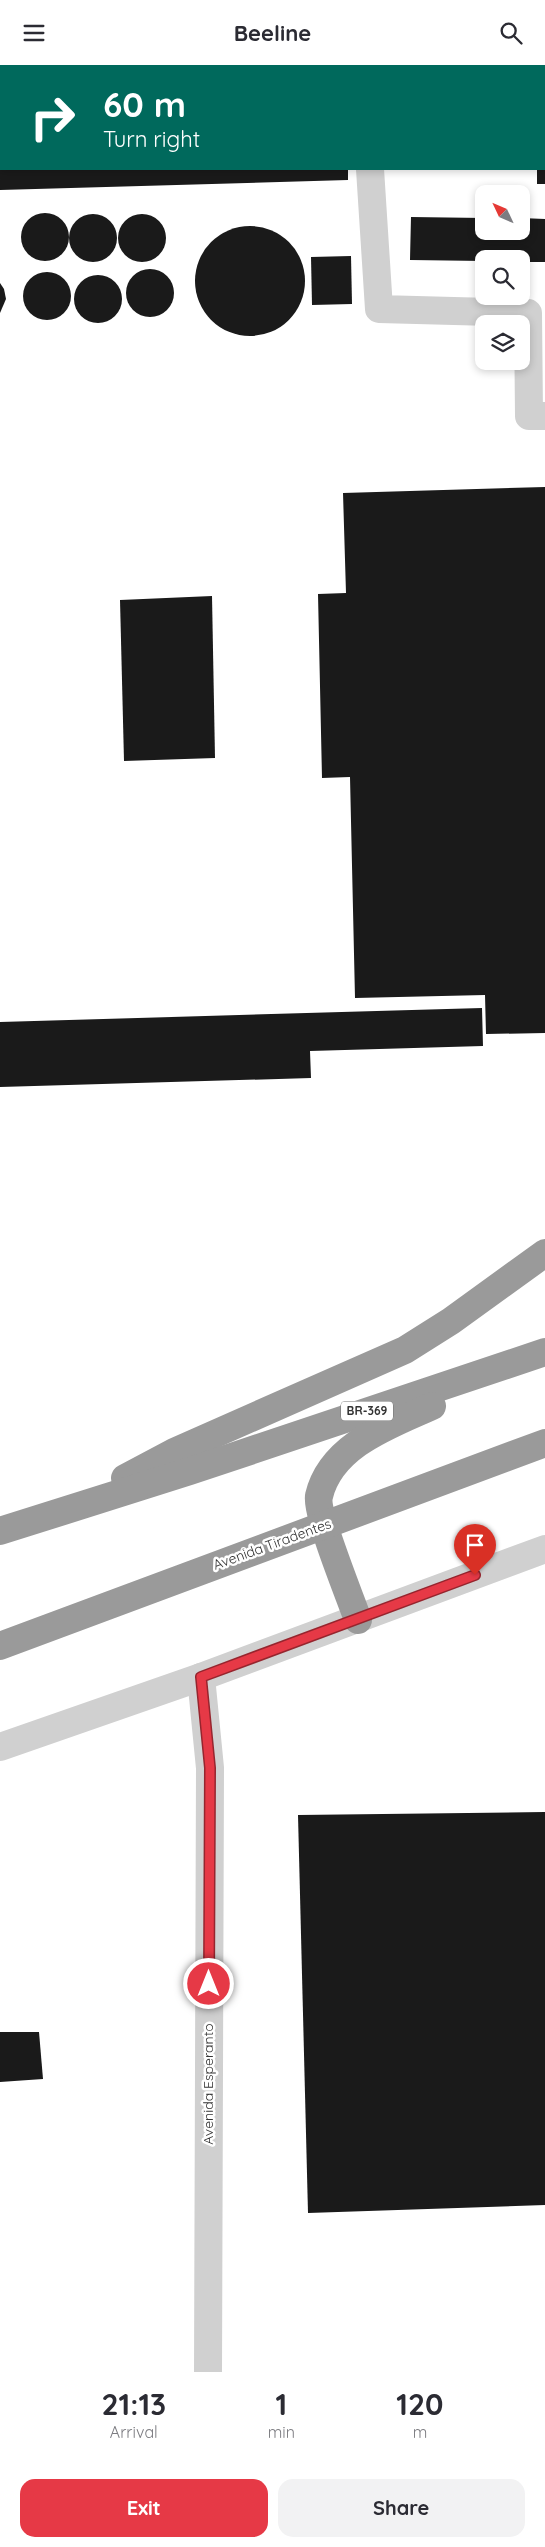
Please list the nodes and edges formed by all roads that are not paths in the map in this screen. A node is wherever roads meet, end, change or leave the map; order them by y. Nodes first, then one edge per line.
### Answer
1 (370, 170) edge
2 (545, 416) edge
3 (545, 1253) edge
4 (545, 1352) edge
5 (545, 1356) edge
6 (545, 1443) edge
7 (72, 1506) junction
8 (324, 1525) junction
9 (0, 1531) edge
10 (545, 1549) edge
11 (358, 1620) junction
12 (0, 1646) edge
13 (201, 1677) junction
14 (0, 1747) edge
15 (208, 2372) edge

1 - 2 street
3 - 7 highway
4 - 7 highway, BR-369
5 - 8 highway
6 - 8 highway, Avenida Tiradentes
7 - 9 highway, BR-369
8 - 11 highway
8 - 12 highway, Avenida Tiradentes
10 - 11 street
11 - 13 street
13 - 14 street
13 - 15 street, Avenida Esperanto

